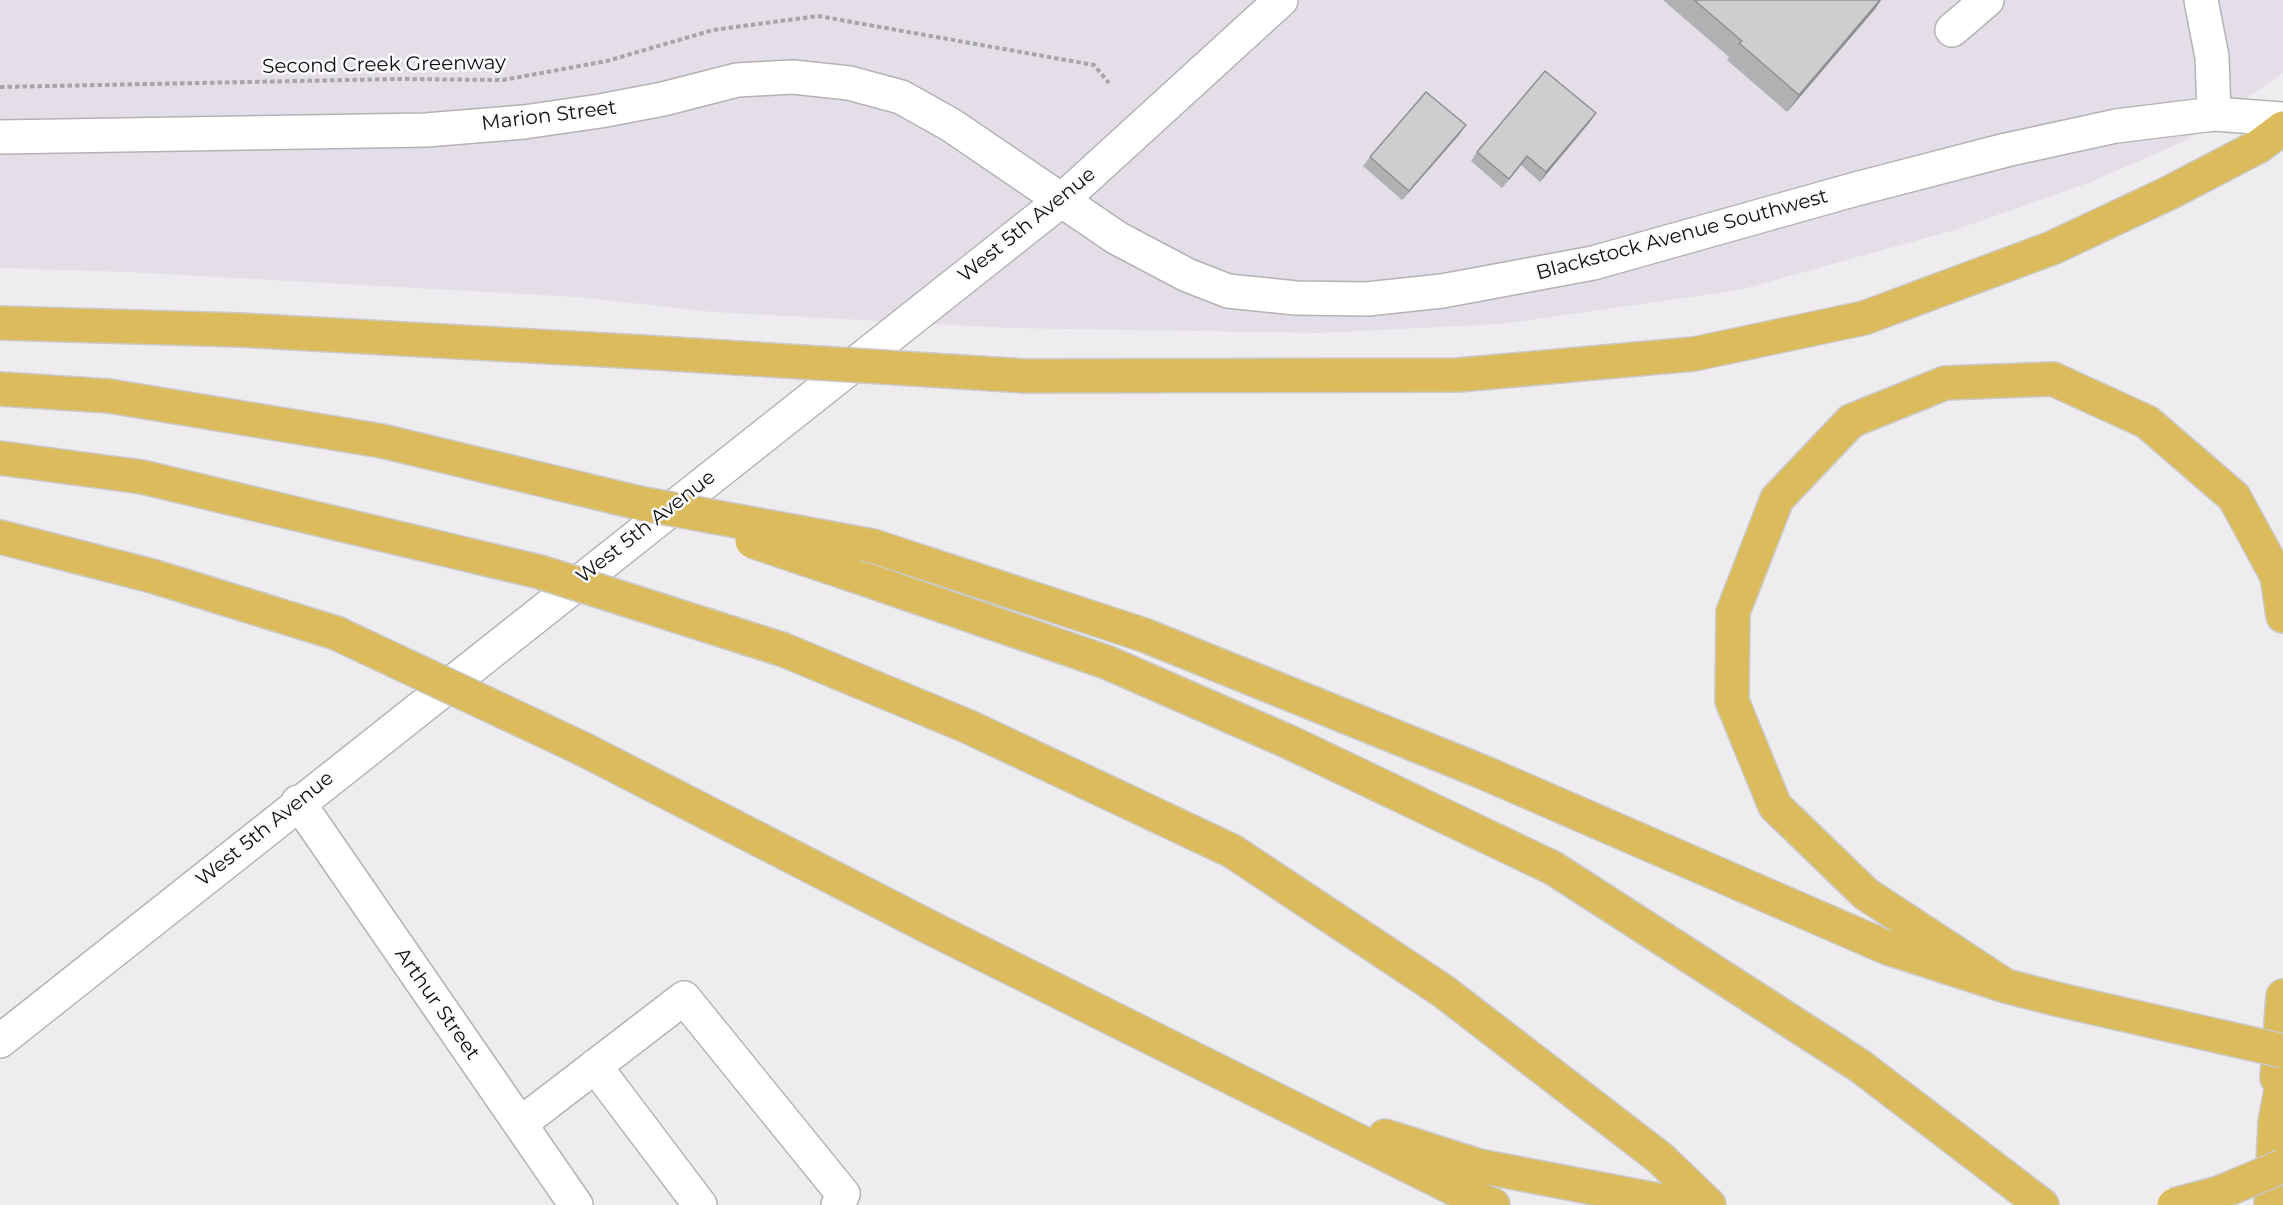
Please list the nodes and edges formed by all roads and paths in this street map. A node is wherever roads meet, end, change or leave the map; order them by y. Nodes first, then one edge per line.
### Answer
1 (1281, 0) edge
2 (1987, 0) edge
3 (2201, 0) edge
4 (1952, 30) dead end
5 (1109, 83) dead end
6 (0, 87) edge
7 (2214, 114) junction
8 (2283, 119) edge
9 (2283, 128) edge
10 (0, 137) edge
11 (1063, 199) junction
12 (0, 323) edge
13 (0, 389) edge
14 (0, 458) edge
15 (639, 503) junction
16 (0, 537) edge
17 (2283, 616) edge
18 (298, 802) junction
19 (2006, 986) junction
20 (2283, 996) edge
21 (0, 1041) edge
22 (2283, 1051) edge
23 (595, 1066) junction
24 (2283, 1080) edge
25 (2275, 1122) junction
26 (520, 1124) junction
27 (2283, 1166) edge
28 (1480, 1189) edge
29 (576, 1205) edge
30 (700, 1205) edge
31 (838, 1205) edge
32 (1683, 1205) edge
33 (1709, 1205) edge
34 (2042, 1205) edge
35 (2174, 1205) edge
36 (2271, 1205) edge

1 - 11 street, West 5th Avenue
2 - 4 street
3 - 7 street
5 - 6 path, Second Creek Greenway
7 - 8 street, Blackstock Avenue Southwest
7 - 11 street, Blackstock Avenue Southwest
9 - 12 highway, bridge
10 - 11 street, Marion Street
11 - 18 street, West 5th Avenue
13 - 15 highway
14 - 33 highway, bridge
15 - 19 highway, bridge
15 - 34 highway, bridge
16 - 28 highway, bridge
17 - 19 highway
18 - 21 street, West 5th Avenue
18 - 26 street, Arthur Street
19 - 22 highway, bridge
20 - 25 highway
23 - 26 street
23 - 30 street
23 - 31 street
24 - 25 highway
25 - 36 highway
26 - 29 street, Arthur Street
27 - 35 highway, bridge
28 - 32 highway

